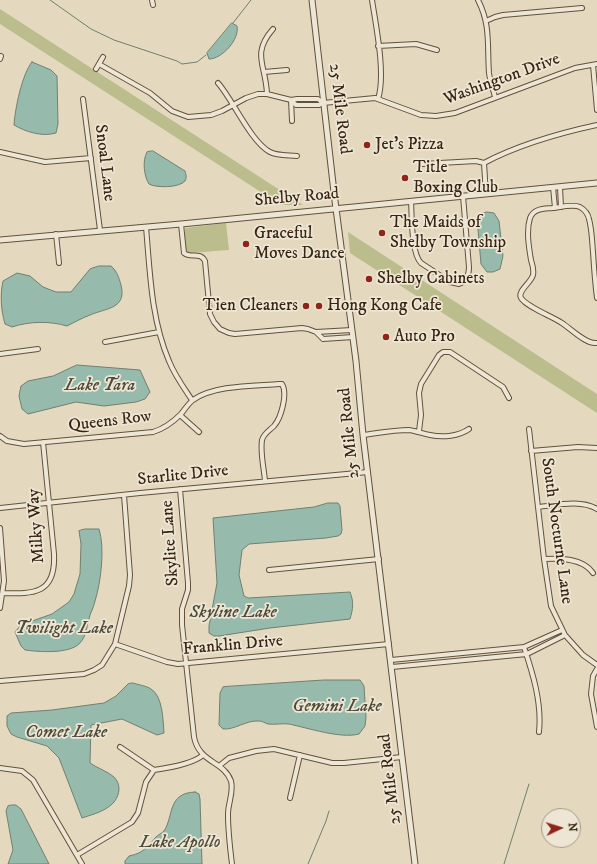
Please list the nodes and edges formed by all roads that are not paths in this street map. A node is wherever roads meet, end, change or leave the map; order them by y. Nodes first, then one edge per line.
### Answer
1 (312, 0) edge
2 (372, 0) edge
3 (478, 0) edge
4 (582, 8) dead end
5 (486, 21) junction
6 (273, 30) dead end
7 (378, 46) junction
8 (437, 50) dead end
9 (103, 57) dead end
10 (99, 64) junction
11 (595, 64) edge
12 (96, 69) dead end
13 (287, 70) dead end
14 (264, 72) junction
15 (218, 83) dead end
16 (267, 94) junction
17 (495, 97) junction
18 (83, 99) dead end
19 (378, 99) junction
20 (291, 100) junction
21 (323, 103) junction
22 (234, 105) junction
23 (597, 110) edge
24 (292, 121) dead end
25 (597, 125) edge
26 (0, 152) edge
27 (297, 156) dead end
28 (91, 158) junction
29 (484, 163) junction
30 (422, 164) dead end
31 (597, 183) edge
32 (560, 186) junction
33 (553, 187) junction
34 (486, 194) junction
35 (463, 196) junction
36 (411, 201) junction
37 (561, 207) junction
38 (555, 208) junction
39 (336, 209) junction
40 (181, 224) junction
41 (146, 227) junction
42 (100, 230) junction
43 (56, 234) junction
44 (0, 240) edge
45 (59, 263) dead end
46 (597, 298) edge
47 (352, 330) junction
48 (159, 332) junction
49 (316, 332) junction
50 (353, 337) junction
51 (104, 342) dead end
52 (597, 343) edge
53 (38, 349) dead end
54 (0, 354) edge
55 (509, 398) dead end
56 (192, 400) junction
57 (180, 415) junction
58 (469, 429) dead end
59 (529, 429) dead end
60 (418, 431) junction
61 (199, 432) dead end
62 (363, 435) junction
63 (0, 437) edge
64 (43, 442) junction
65 (597, 448) edge
66 (531, 451) junction
67 (368, 472) junction
68 (265, 481) junction
69 (180, 489) junction
70 (124, 495) junction
71 (49, 502) junction
72 (538, 507) junction
73 (0, 508) edge
74 (597, 510) edge
75 (0, 528) edge
76 (379, 559) junction
77 (544, 559) junction
78 (269, 570) dead end
79 (593, 573) dead end
80 (3, 593) junction
81 (0, 608) edge
82 (562, 630) junction
83 (565, 635) junction
84 (115, 644) junction
85 (389, 644) junction
86 (524, 647) junction
87 (459, 654) junction
88 (527, 654) junction
89 (406, 659) junction
90 (391, 660) junction
91 (460, 660) junction
92 (187, 664) junction
93 (406, 665) junction
94 (597, 665) edge
95 (392, 666) junction
96 (597, 669) edge
97 (0, 681) edge
98 (597, 727) edge
99 (539, 732) dead end
100 (120, 747) dead end
101 (203, 755) junction
102 (300, 755) junction
103 (402, 757) junction
104 (218, 766) junction
105 (0, 768) edge
106 (154, 770) junction
107 (290, 798) dead end
108 (77, 855) junction
109 (82, 864) edge
110 (232, 864) edge
111 (415, 864) edge

1 - 21 street, 25 Mile Road
2 - 7 street
3 - 5 street
4 - 5 street
5 - 17 street
6 - 14 street
7 - 8 street
7 - 19 street
9 - 10 street
10 - 12 street
10 - 22 street
11 - 17 street, Washington Drive
11 - 23 street
13 - 14 street
14 - 16 street
15 - 22 street
16 - 20 street, Washington Drive
16 - 22 street
17 - 19 street, Washington Drive
18 - 28 street, Snoal Lane
19 - 21 street, Washington Drive
20 - 21 street, Washington Drive
20 - 24 street
21 - 39 street, 25 Mile Road
22 - 27 street
25 - 29 street
26 - 28 street
28 - 42 street, Snoal Lane
29 - 30 street
29 - 34 street
31 - 32 street, Shelby Road
32 - 33 street, Shelby Road
32 - 37 street
33 - 34 street, Shelby Road
33 - 38 street
34 - 35 street, Shelby Road
35 - 36 street, Shelby Road
35 - 36 street
36 - 39 street, Shelby Road
37 - 38 street
37 - 46 street
38 - 52 street
39 - 40 street, Shelby Road
39 - 47 street, 25 Mile Road
40 - 41 street, Shelby Road
40 - 49 street
41 - 42 street, Shelby Road
41 - 48 street
42 - 43 street, Shelby Road
43 - 44 street, Shelby Road
43 - 45 street
47 - 49 street
47 - 50 street, 25 Mile Road
48 - 51 street
48 - 56 street
49 - 50 street
50 - 62 street, 25 Mile Road
53 - 54 street
55 - 60 street
56 - 57 street, Queens Row
56 - 68 street, Queens Row
57 - 61 street
57 - 64 street, Queens Row
58 - 60 street
59 - 66 street, South Nocturne Lane
60 - 62 street
62 - 67 street, 25 Mile Road
63 - 64 street, Queens Row
64 - 71 street, Milky Way
65 - 66 street
66 - 72 street, South Nocturne Lane
67 - 68 street, Starlite Drive
67 - 76 street, 25 Mile Road
68 - 69 street, Starlite Drive
69 - 70 street, Starlite Drive
69 - 92 street, Skylite Lane
70 - 71 street, Starlite Drive
70 - 84 street
71 - 73 street, Starlite Drive
71 - 80 street, Milky Way
72 - 74 street
72 - 77 street, South Nocturne Lane
75 - 80 street
76 - 78 street
76 - 85 street, 25 Mile Road
77 - 79 street
77 - 82 street, South Nocturne Lane
80 - 81 street
82 - 83 street, South Nocturne Lane
82 - 86 street
83 - 88 street
83 - 94 street, South Nocturne Lane
84 - 92 street, Franklin Drive
84 - 97 street
85 - 90 street, 25 Mile Road
85 - 92 street, Franklin Drive
86 - 87 street
86 - 88 street
87 - 89 street
87 - 91 street
88 - 91 street
88 - 99 street
89 - 90 street
89 - 93 street
90 - 95 street, 25 Mile Road
91 - 93 street
92 - 101 street, Skylite Lane
93 - 95 street
95 - 103 street, 25 Mile Road
96 - 98 street
100 - 106 street
101 - 104 street, Skylite Lane
101 - 106 street
102 - 103 street
102 - 104 street
102 - 107 street
103 - 111 street, 25 Mile Road
104 - 110 street, Skylite Lane
105 - 108 street
106 - 108 street
108 - 109 street

